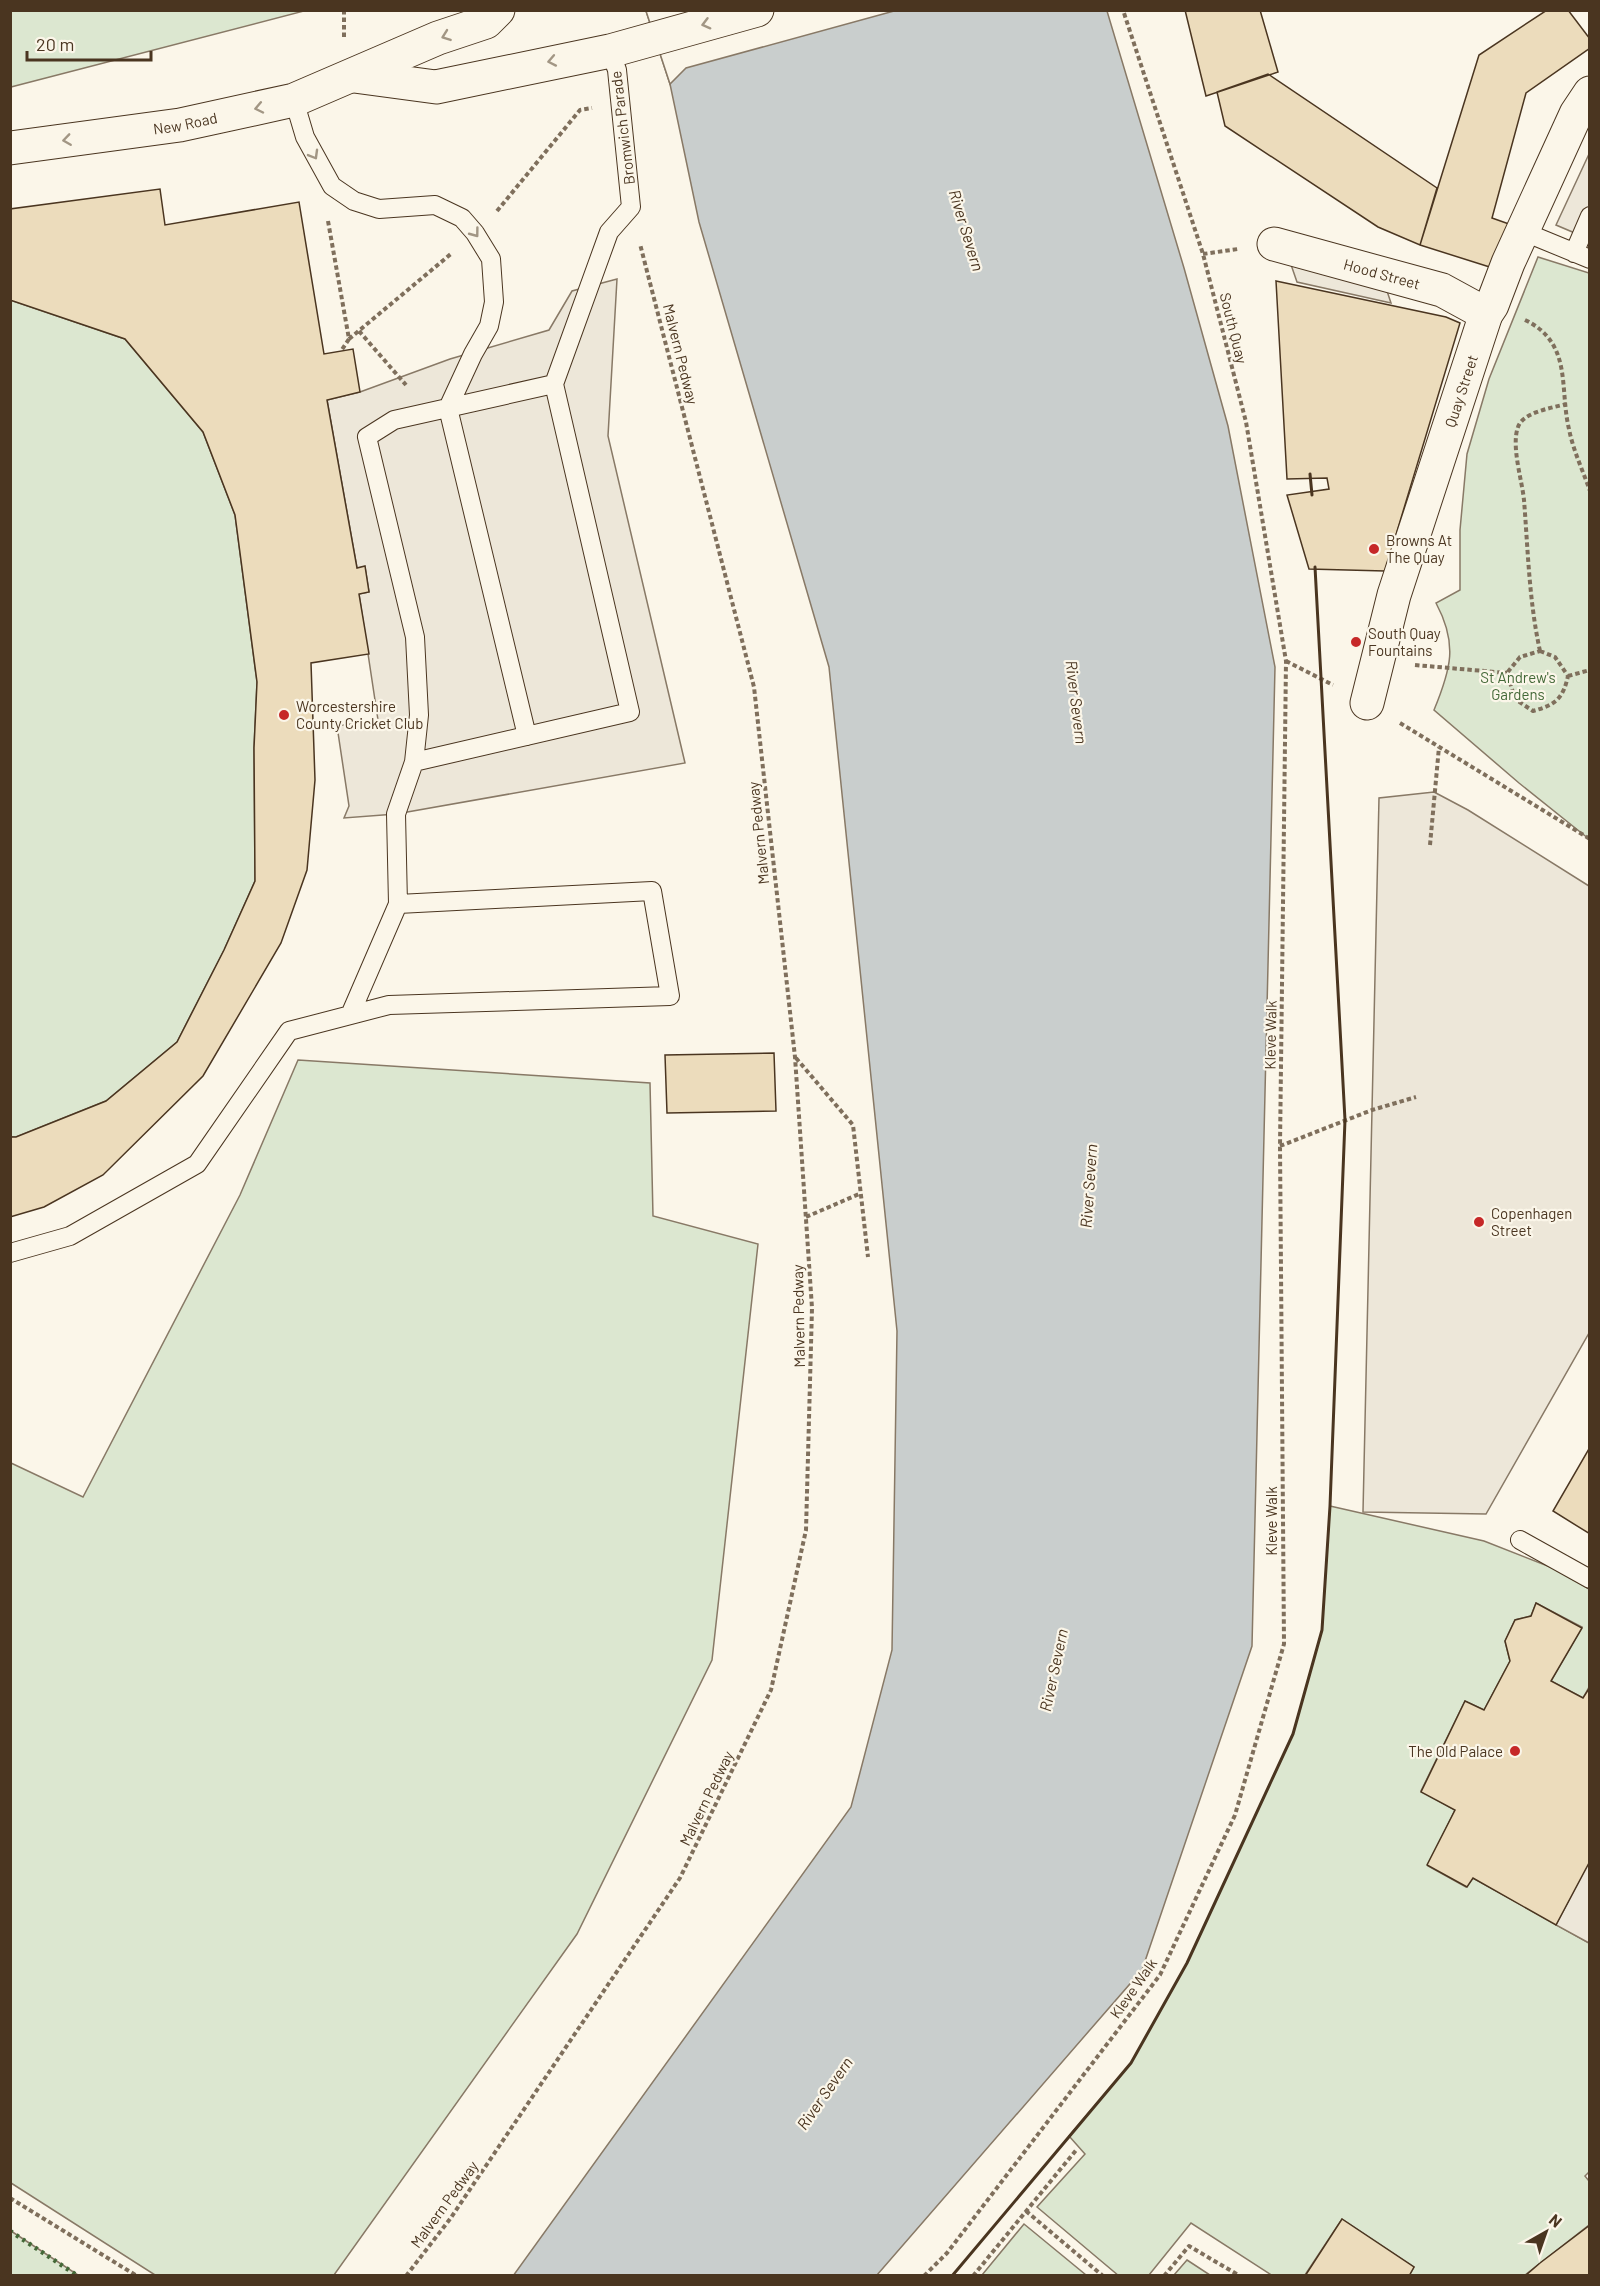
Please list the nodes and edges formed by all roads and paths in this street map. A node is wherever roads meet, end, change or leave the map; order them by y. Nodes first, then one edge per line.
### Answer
1 (498, 10) edge
2 (757, 10) edge
3 (1123, 10) edge
4 (610, 51) junction
5 (354, 76) junction
6 (1590, 93) edge
7 (294, 100) junction
8 (10, 148) edge
9 (332, 186) junction
10 (1590, 216) edge
11 (1522, 231) junction
12 (1274, 243) dead end
13 (1582, 256) edge
14 (645, 262) dead end
15 (1489, 310) junction
16 (359, 331) dead end
17 (341, 351) dead end
18 (554, 384) junction
19 (1566, 404) junction
20 (448, 408) junction
21 (429, 412) junction
22 (1590, 491) edge
23 (1540, 651) junction
24 (1286, 661) junction
25 (1444, 668) dead end
26 (1590, 670) edge
27 (1507, 673) junction
28 (1568, 676) junction
29 (1367, 703) junction
30 (527, 736) junction
31 (1439, 747) junction
32 (414, 762) junction
33 (1590, 839) edge
34 (1430, 845) dead end
35 (398, 904) junction
36 (350, 1015) junction
37 (795, 1057) junction
38 (1416, 1097) dead end
39 (1280, 1146) junction
40 (859, 1194) junction
41 (806, 1216) junction
42 (10, 1253) edge
43 (868, 1257) dead end
44 (1520, 1540) dead end
45 (1590, 1579) edge
46 (1077, 2149) dead end
47 (10, 2198) edge
48 (1026, 2211) junction
49 (137, 2276) edge
50 (406, 2276) edge
51 (924, 2276) edge
52 (973, 2276) edge
53 (1103, 2276) edge
54 (1164, 2276) edge
55 (1240, 2276) edge

1 -> 5 main road, New Road
2 -> 4 main road, New Road
3 - 24 path, South Quay
4 -> 5 main road, New Road
4 - 18 lane, Bromwich Parade
5 - 7 main road, New Road
6 - 11 main road, Quay Street
7 -> 8 main road, New Road
7 -> 9 lane
9 - 17 path
9 -> 20 lane
10 - 13 lane
11 - 13 lane
11 - 15 main road, Quay Street
12 - 15 main road, Hood Street
14 - 37 path, Malvern Pedway
15 - 19 path
15 - 29 main road, Quay Street
16 - 21 path
18 - 20 lane
18 - 30 lane
19 - 22 path
19 - 23 path
20 - 21 lane
20 - 30 lane
21 - 32 lane
23 - 27 path
23 - 28 path
24 - 29 path
24 - 39 path, Kleve Walk
25 - 27 path
26 - 28 path
27 - 28 path
29 - 31 path
30 - 32 lane
31 - 33 path
31 - 34 path
32 - 35 lane
35 - 36 lane
35 - 36 lane
36 - 42 lane
37 - 40 path
37 - 41 path, Malvern Pedway
38 - 39 path
39 - 51 path, Kleve Walk
40 - 41 path
40 - 43 path
41 - 50 path, Malvern Pedway
44 - 45 lane
46 - 48 path
47 - 49 path
48 - 52 path
48 - 53 path
54 - 55 path

